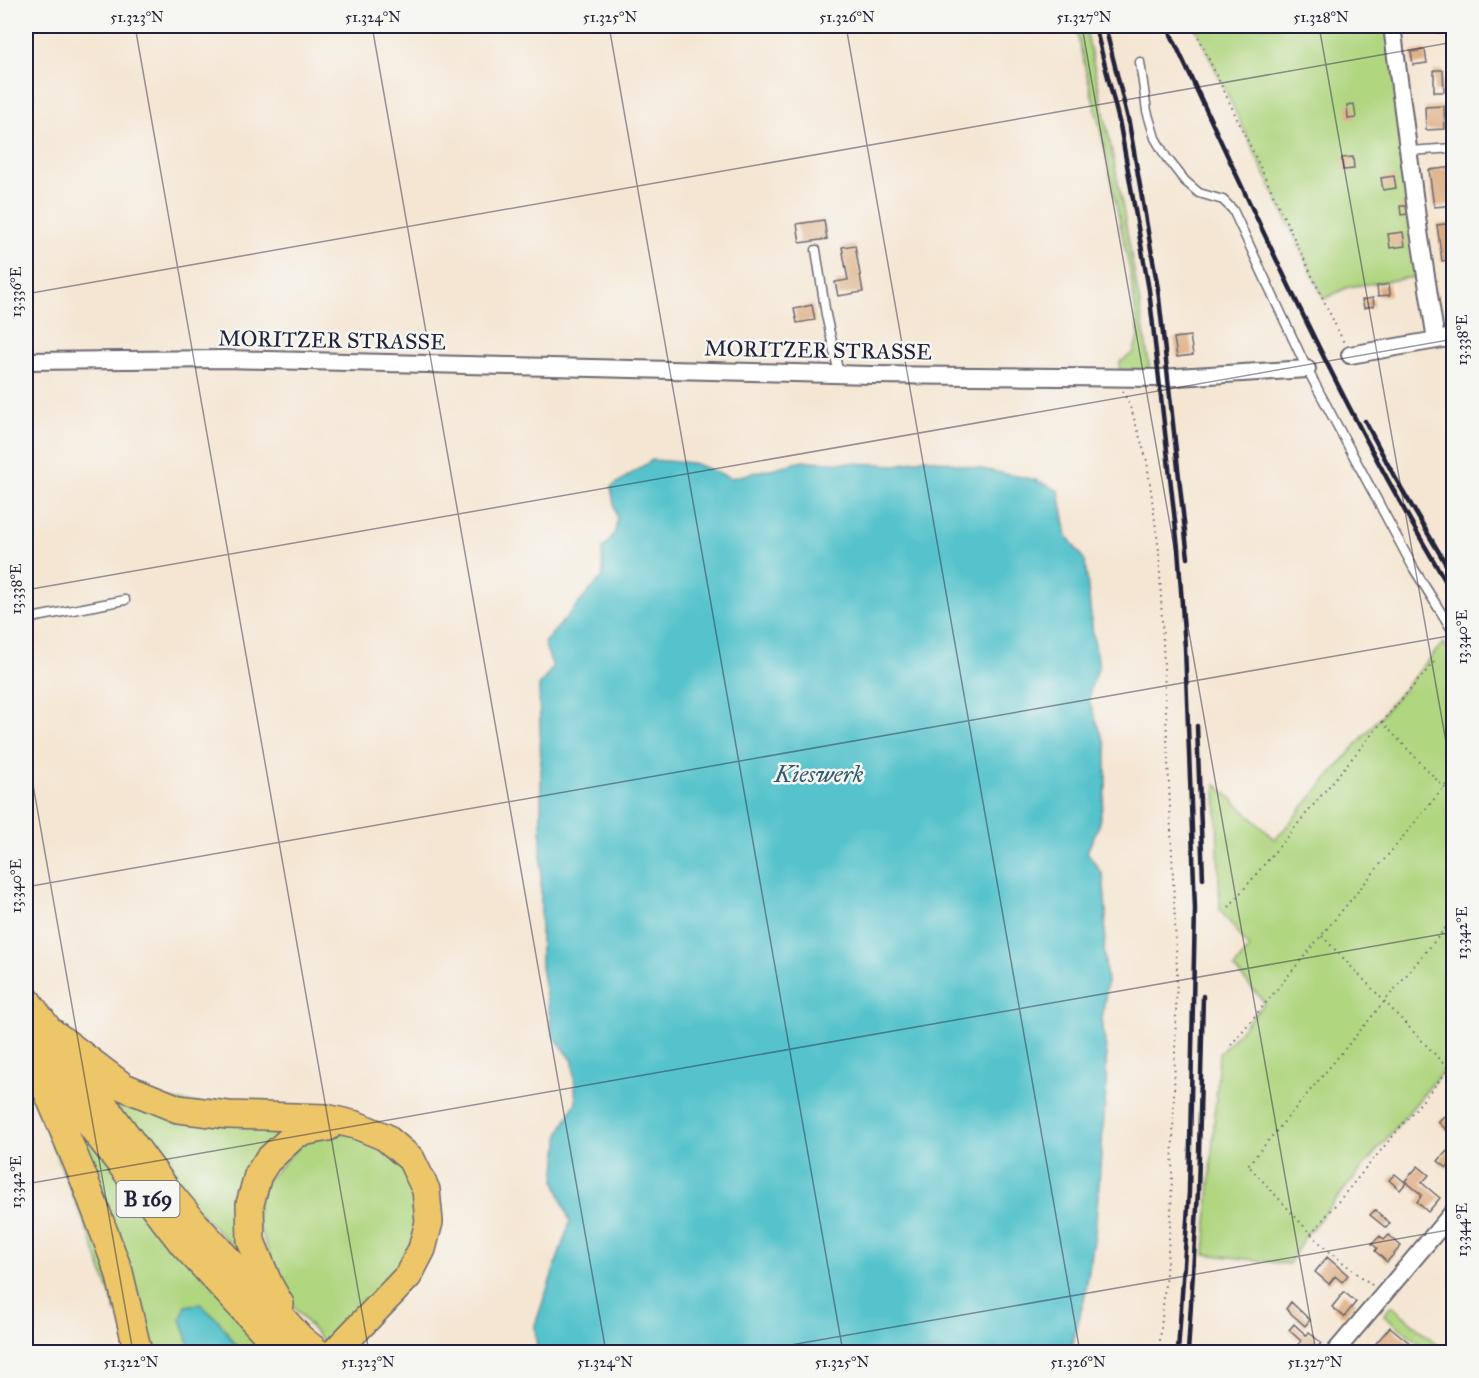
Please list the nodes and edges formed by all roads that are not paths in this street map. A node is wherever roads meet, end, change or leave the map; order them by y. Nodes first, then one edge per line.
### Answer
1 (1392, 26) edge
2 (1140, 62) dead end
3 (1454, 148) edge
4 (1408, 151) junction
5 (816, 250) dead end
6 (1454, 336) edge
7 (1436, 340) junction
8 (1350, 355) road end
9 (26, 361) edge
10 (1307, 369) junction
11 (839, 374) junction
12 (125, 600) dead end
13 (26, 619) edge
14 (1454, 633) edge
15 (26, 999) edge
16 (33, 1035) edge
17 (346, 1124) junction
18 (1454, 1211) edge
19 (300, 1348) edge
20 (138, 1353) edge
21 (335, 1353) edge
22 (1335, 1353) edge

1 - 4 street
2 - 10 lane
3 - 4 lane
4 - 7 street
5 - 11 lane
6 - 7 street
7 - 8 street
9 - 11 street, MORITZER STRASSE
10 - 11 street, MORITZER STRASSE
10 - 14 lane
12 - 13 lane
15 - 16 highway, B 169
16 - 17 highway, B 169
16 - 19 highway, B 169
16 - 20 highway, B 169
17 - 19 highway, B 169
17 - 21 highway, B 169
18 - 22 street

